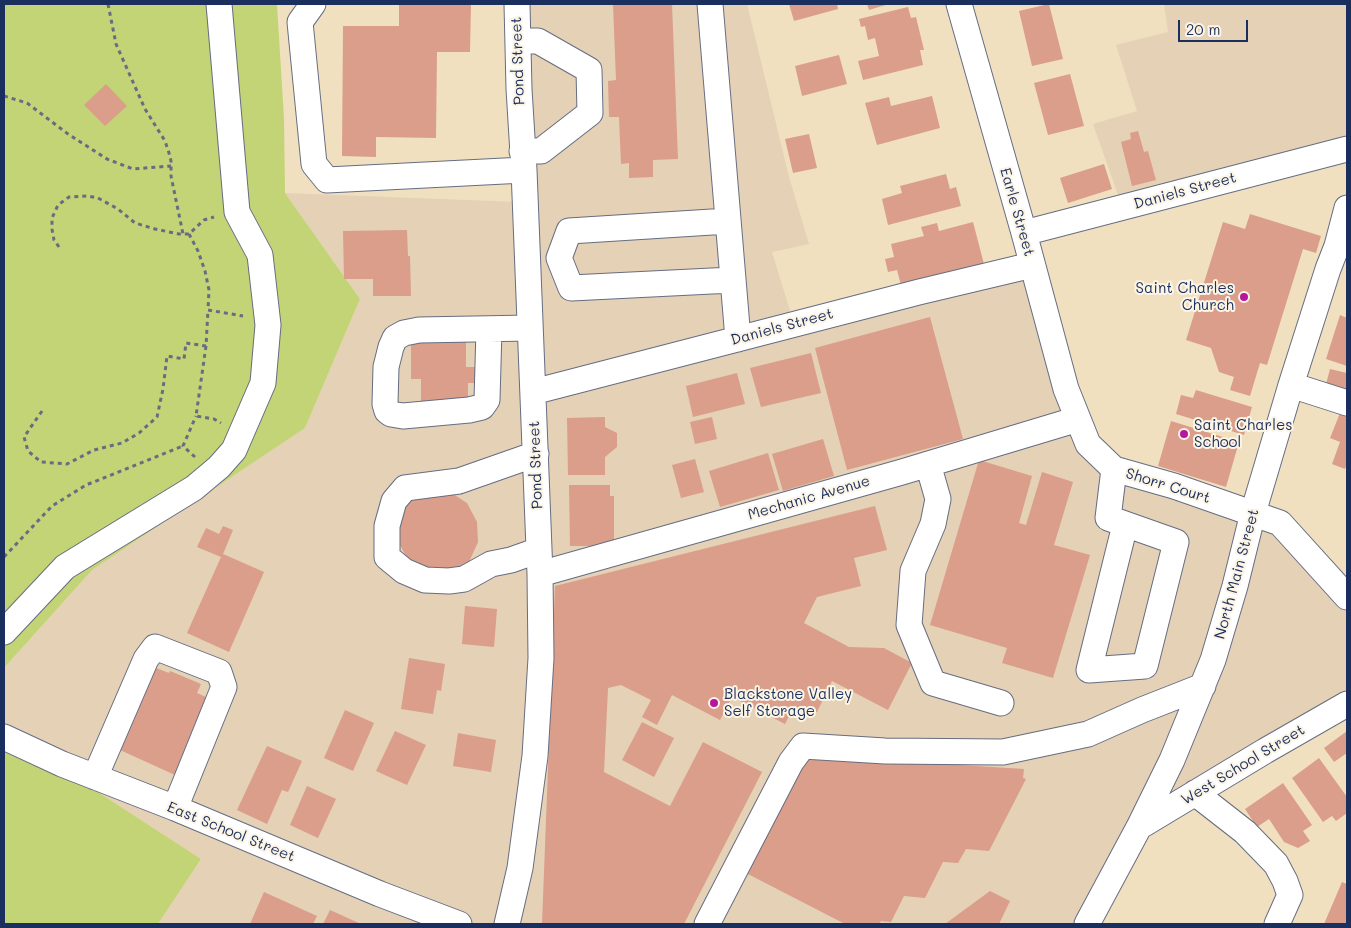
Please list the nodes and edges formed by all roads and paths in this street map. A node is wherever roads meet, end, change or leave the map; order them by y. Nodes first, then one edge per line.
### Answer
1 (108, 4) edge
2 (220, 4) edge
3 (312, 4) edge
4 (517, 4) edge
5 (710, 4) edge
6 (959, 4) edge
7 (518, 41) junction
8 (4, 96) edge
9 (1347, 149) edge
10 (523, 161) junction
11 (171, 166) junction
12 (1347, 208) edge
13 (239, 214) junction
14 (728, 221) junction
15 (1024, 233) junction
16 (183, 234) junction
17 (189, 234) junction
18 (59, 247) dead end
19 (1032, 265) junction
20 (732, 280) junction
21 (208, 310) junction
22 (268, 320) junction
23 (530, 328) junction
24 (489, 329) junction
25 (738, 339) junction
26 (206, 346) junction
27 (1291, 385) junction
28 (533, 392) junction
29 (1347, 403) edge
30 (42, 411) dead end
31 (196, 416) junction
32 (1078, 419) junction
33 (240, 436) junction
34 (183, 446) junction
35 (536, 454) junction
36 (928, 464) junction
37 (1114, 469) junction
38 (210, 475) junction
39 (1253, 513) junction
40 (1125, 525) junction
41 (4, 557) edge
42 (540, 562) junction
43 (1347, 596) edge
44 (4, 632) edge
45 (1203, 686) junction
46 (1001, 703) dead end
47 (1347, 704) edge
48 (4, 737) edge
49 (95, 777) junction
50 (1195, 793) junction
51 (175, 808) junction
52 (1139, 827) junction
53 (459, 924) edge
54 (507, 924) edge
55 (707, 924) edge
56 (1087, 924) edge
57 (1277, 924) edge

1 - 11 path
2 - 13 street
3 - 10 street
4 - 7 street, Pond Street
5 - 14 street
6 - 15 street, Earle Street
7 - 10 street, Pond Street
7 - 10 street
8 - 11 path
9 - 15 street, Daniels Street
10 - 23 street, Pond Street
11 - 16 path
12 - 27 street, North Main Street
13 - 17 path
13 - 22 street
14 - 20 street
14 - 20 street
15 - 19 street, Earle Street
16 - 17 path
16 - 18 path
17 - 21 path
19 - 25 street, Daniels Street
19 - 32 street, Earle Street
20 - 25 street
21 - 22 path
21 - 26 path
22 - 33 street
23 - 24 street
23 - 28 street, Pond Street
24 - 24 street
25 - 28 street, Daniels Street
26 - 30 path
26 - 31 path
27 - 29 street
27 - 39 street, North Main Street
28 - 35 street, Pond Street
31 - 33 path
31 - 34 path
32 - 36 street, Mechanic Avenue
32 - 37 street, Shorr Court
33 - 38 street
34 - 38 path
34 - 41 path
35 - 42 street, Pond Street
35 - 42 street, Mechanic Avenue
36 - 42 street, Mechanic Avenue
36 - 46 street
37 - 39 street, Shorr Court
37 - 40 street
38 - 44 street
39 - 43 street, Shorr Court
39 - 45 street, North Main Street
40 - 40 street
42 - 54 street, Pond Street
45 - 52 street, North Main Street
45 - 55 street
47 - 50 street, West School Street
48 - 49 street, East School Street
49 - 51 street, East School Street
49 - 51 street
50 - 52 street, West School Street
50 - 57 street
51 - 53 street, East School Street
52 - 56 street, North Main Street

